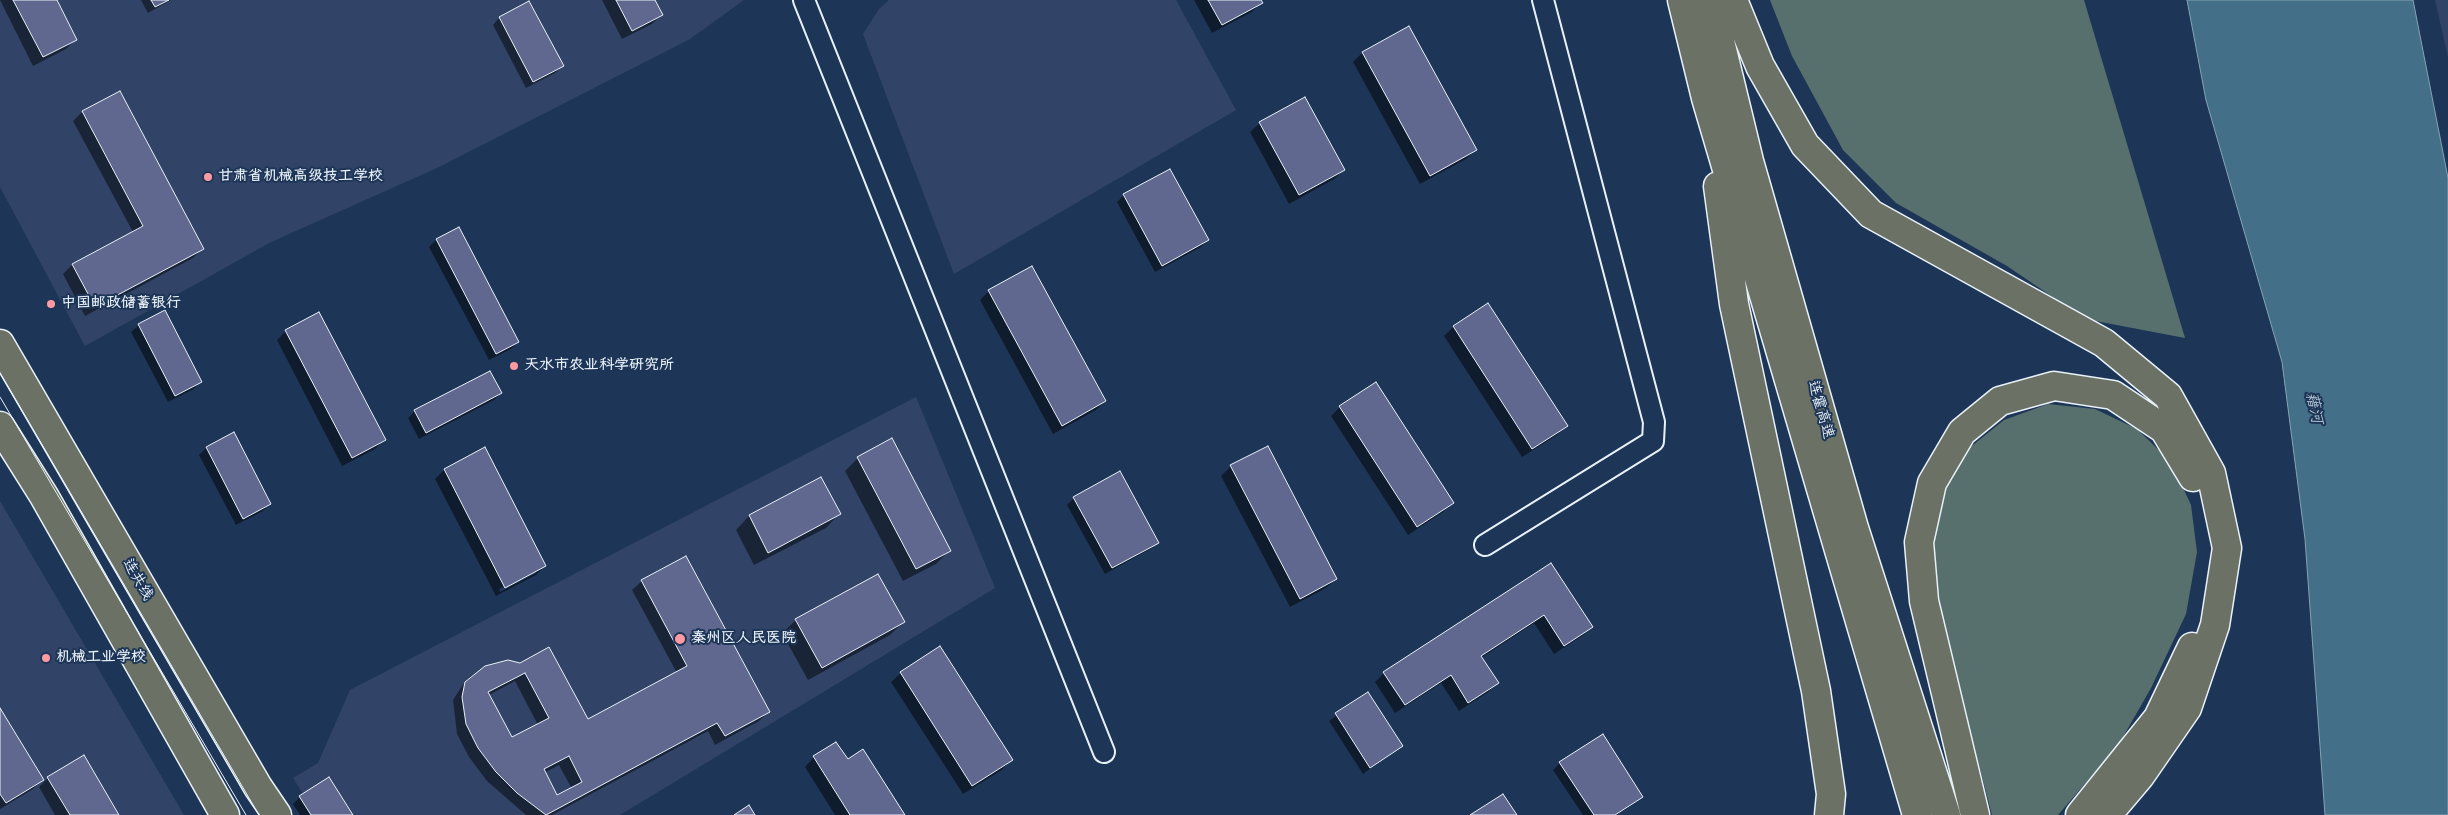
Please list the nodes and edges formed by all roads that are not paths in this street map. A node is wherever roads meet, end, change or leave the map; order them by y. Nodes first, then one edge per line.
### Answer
1 (804, 0) edge
2 (1543, 0) edge
3 (1682, 0) edge
4 (1710, 0) edge
5 (1733, 0) edge
6 (1706, 98) junction
7 (0, 344) edge
8 (0, 426) edge
9 (1485, 545) dead end
10 (1104, 752) dead end
11 (225, 815) edge
12 (277, 815) edge
13 (1829, 815) edge
14 (1917, 815) edge
15 (1946, 815) edge
16 (1975, 815) edge
17 (2080, 815) edge
18 (2107, 815) edge

1 - 10 street
2 - 9 street
3 - 6 highway, 连霍高速
4 - 15 highway, 连霍高速
5 - 18 highway
6 - 13 highway
6 - 14 highway, 连霍高速
7 - 12 highway, 连共线
8 - 11 highway
16 - 17 highway

